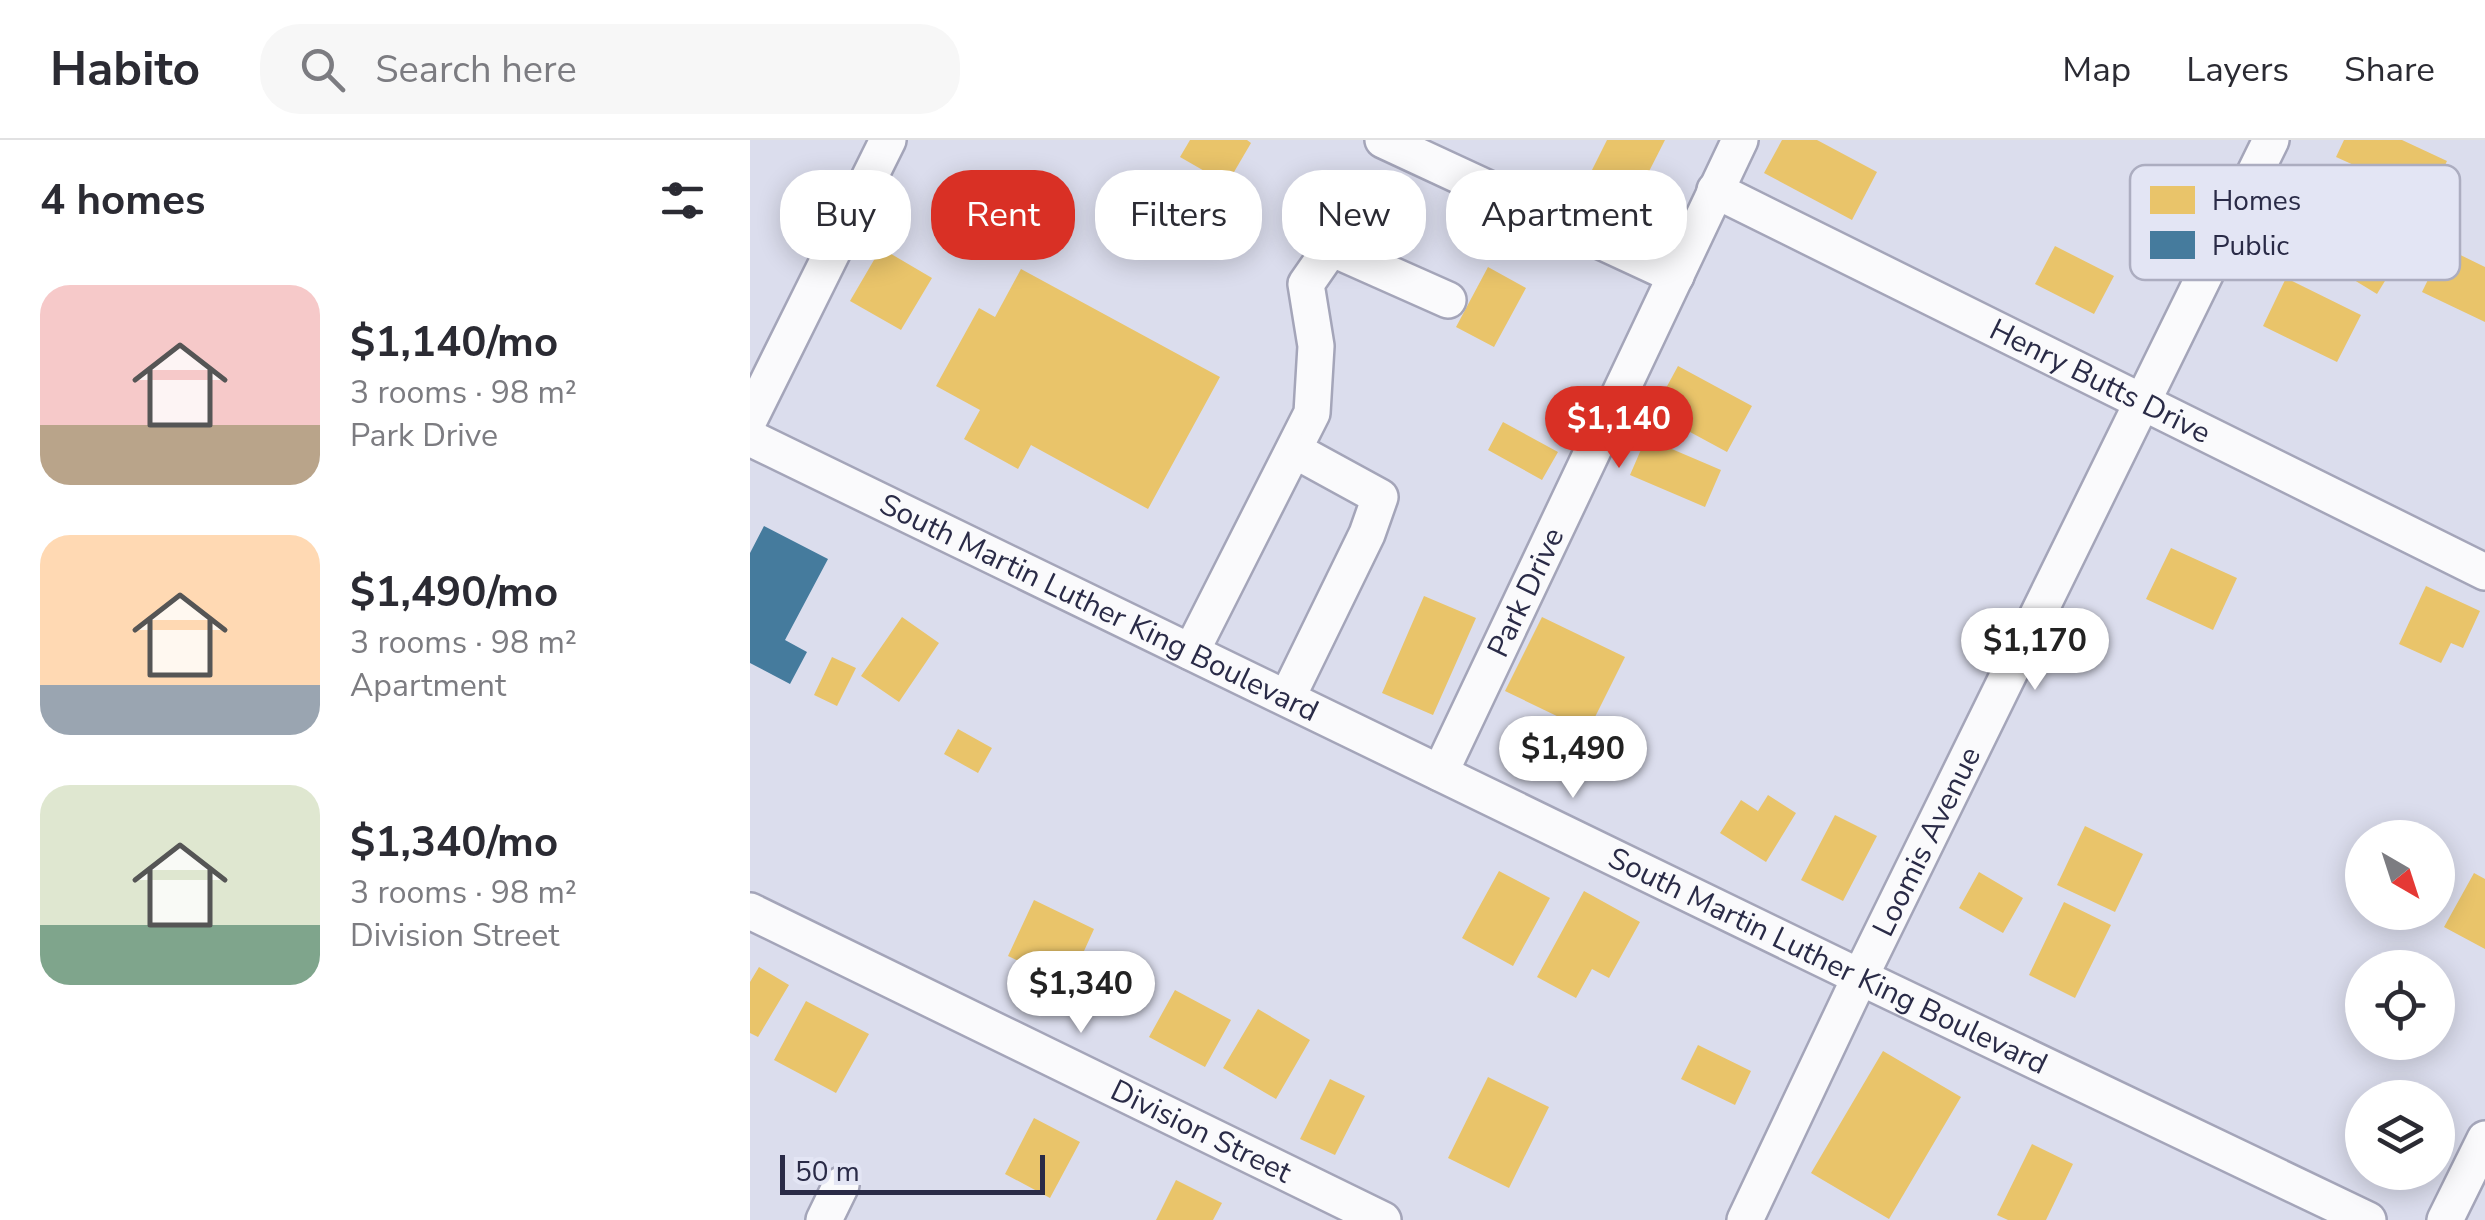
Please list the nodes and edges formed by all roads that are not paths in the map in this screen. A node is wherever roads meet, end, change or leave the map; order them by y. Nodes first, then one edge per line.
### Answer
1 (888, 140) edge
2 (1382, 140) edge
3 (1740, 140) edge
4 (2271, 140) edge
5 (2259, 165) edge
6 (1716, 190) junction
7 (1676, 276) junction
8 (2202, 280) edge
9 (1448, 300) dead end
10 (2141, 402) junction
11 (750, 418) edge
12 (750, 438) edge
13 (1294, 450) junction
14 (2485, 572) edge
15 (1191, 652) junction
16 (1287, 698) junction
17 (1440, 773) junction
18 (750, 911) edge
19 (1860, 977) junction
20 (2485, 1139) edge
21 (841, 1185) dead end
22 (824, 1220) edge
23 (1383, 1220) edge
24 (1746, 1220) edge
25 (2368, 1220) edge
26 (2444, 1220) edge

1 - 11 street
2 - 7 street
3 - 6 street, Park Drive
4 - 5 street, Loomis Avenue
6 - 7 street, Park Drive
6 - 10 street, Henry Butts Drive
7 - 17 street, Park Drive
8 - 10 street, Loomis Avenue
9 - 13 street
10 - 14 street, Henry Butts Drive
10 - 19 street, Loomis Avenue
12 - 15 street, South Martin Luther King Boulevard
13 - 15 street
13 - 16 street
15 - 16 street, South Martin Luther King Boulevard
16 - 17 street, South Martin Luther King Boulevard
17 - 19 street, South Martin Luther King Boulevard
18 - 23 street, Division Street
19 - 24 street, Loomis Avenue
19 - 25 street, South Martin Luther King Boulevard
20 - 26 street
21 - 22 street

